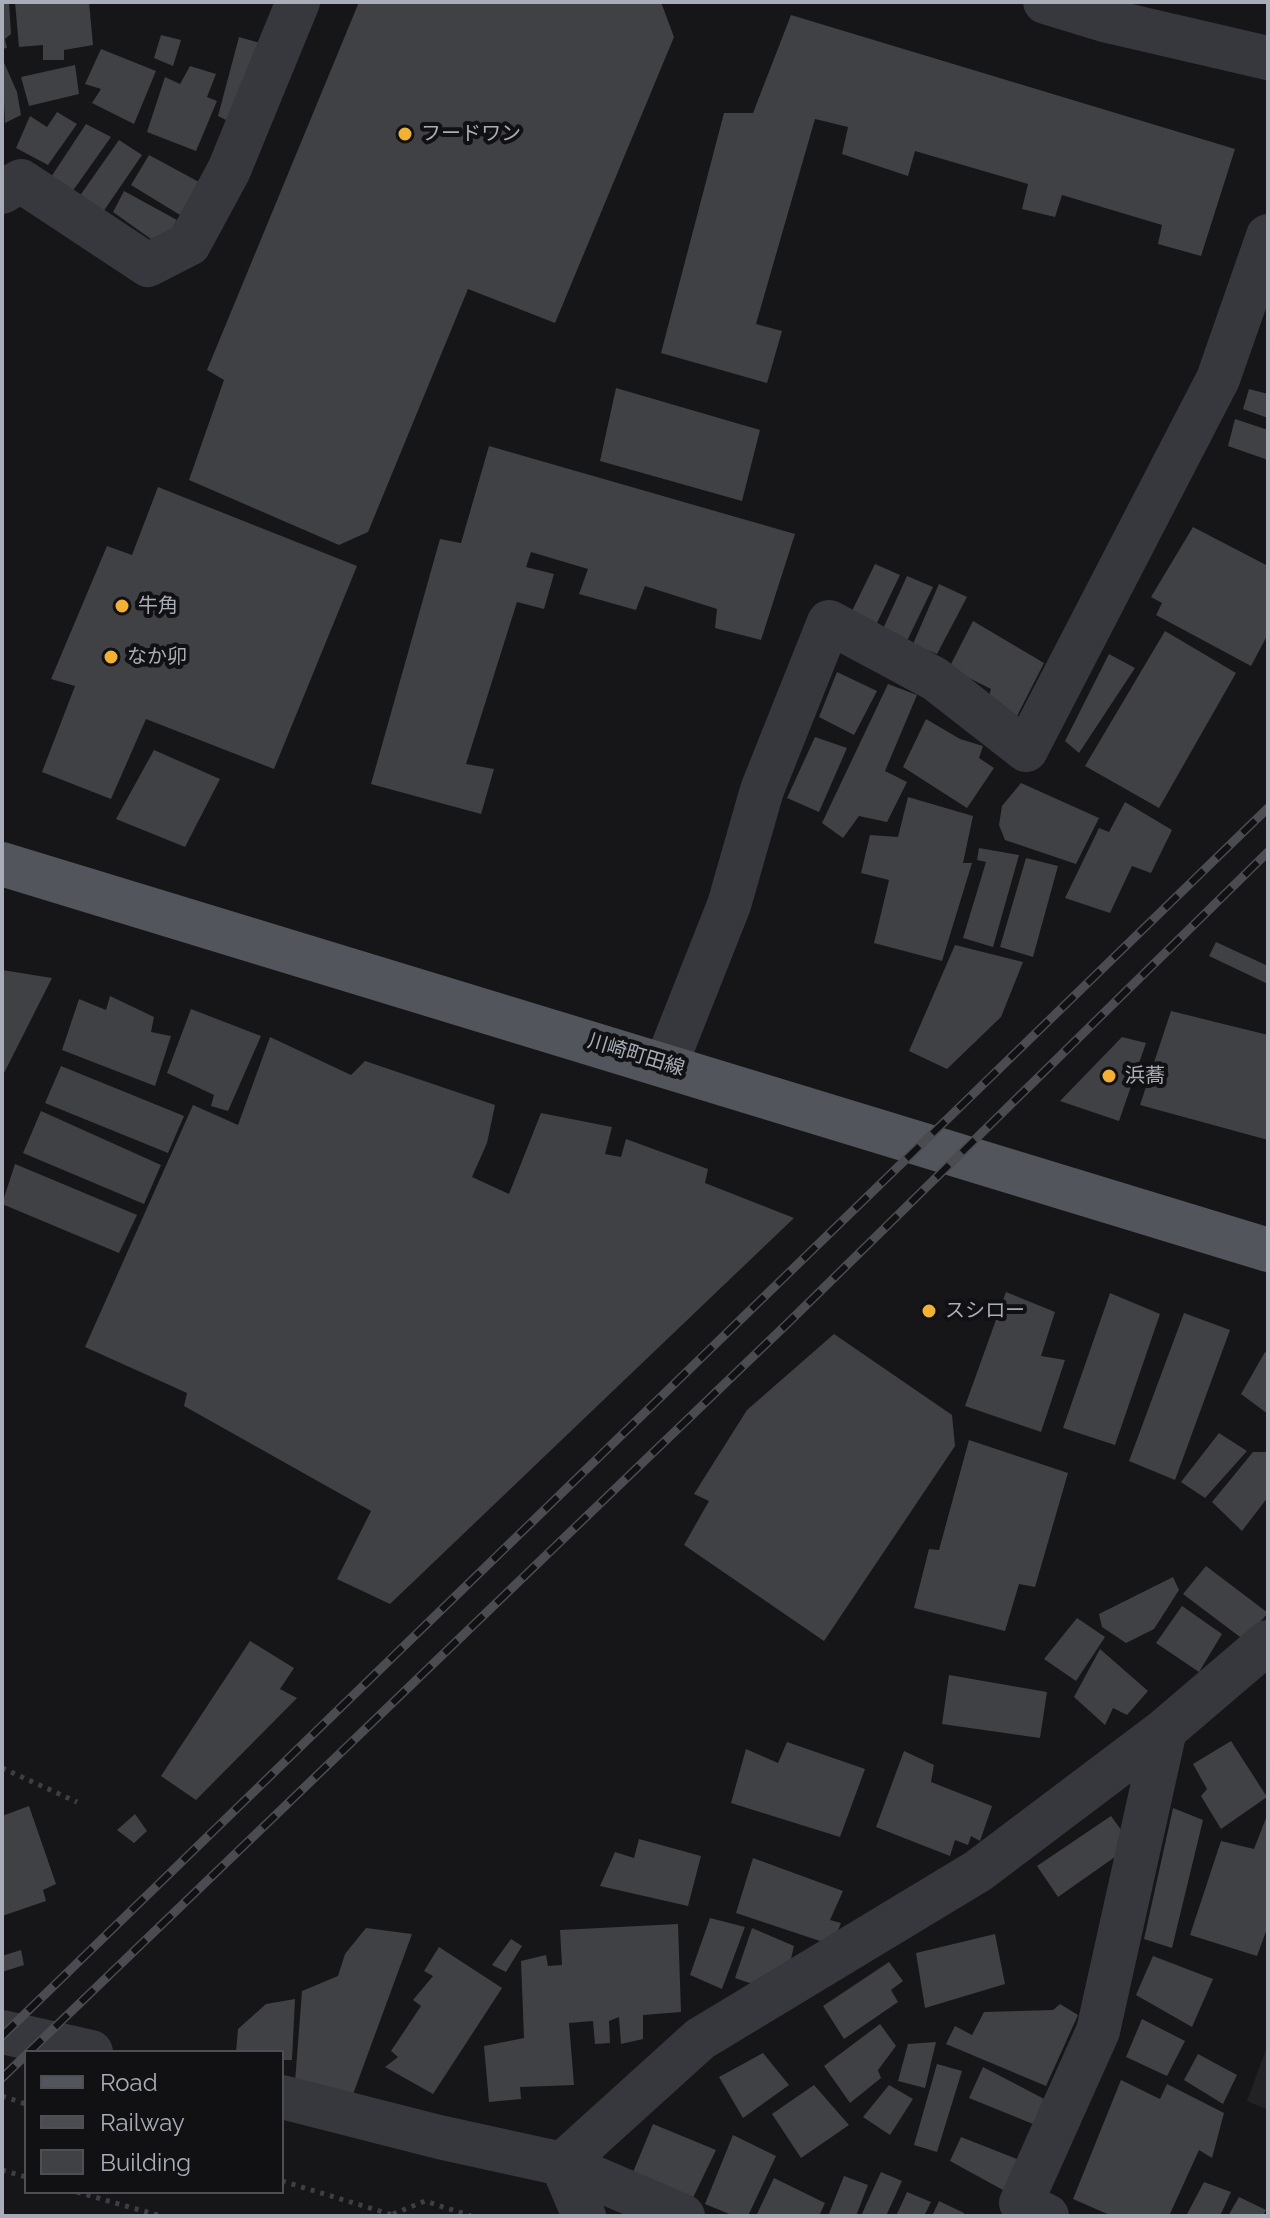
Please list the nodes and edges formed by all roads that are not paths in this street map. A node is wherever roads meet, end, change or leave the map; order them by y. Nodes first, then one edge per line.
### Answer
1 (298, 2) edge
2 (1045, 2) edge
3 (1107, 11) edge
4 (1268, 58) edge
5 (2, 192) edge
6 (1268, 236) edge
7 (2, 864) edge
8 (666, 1064) junction
9 (1268, 1250) edge
10 (1268, 1642) edge
11 (1165, 1730) junction
12 (2, 2032) edge
13 (82, 2050) edge
14 (284, 2098) edge
15 (562, 2164) junction
16 (584, 2216) edge
17 (683, 2216) edge
18 (1047, 2216) edge

1 - 5 street
2 - 3 street
3 - 4 street
6 - 8 street
7 - 8 main road, 川崎町田線
8 - 9 main road, 川崎町田線
10 - 11 street
11 - 15 street
11 - 18 street
12 - 13 street
14 - 15 street
15 - 16 street
15 - 17 street

